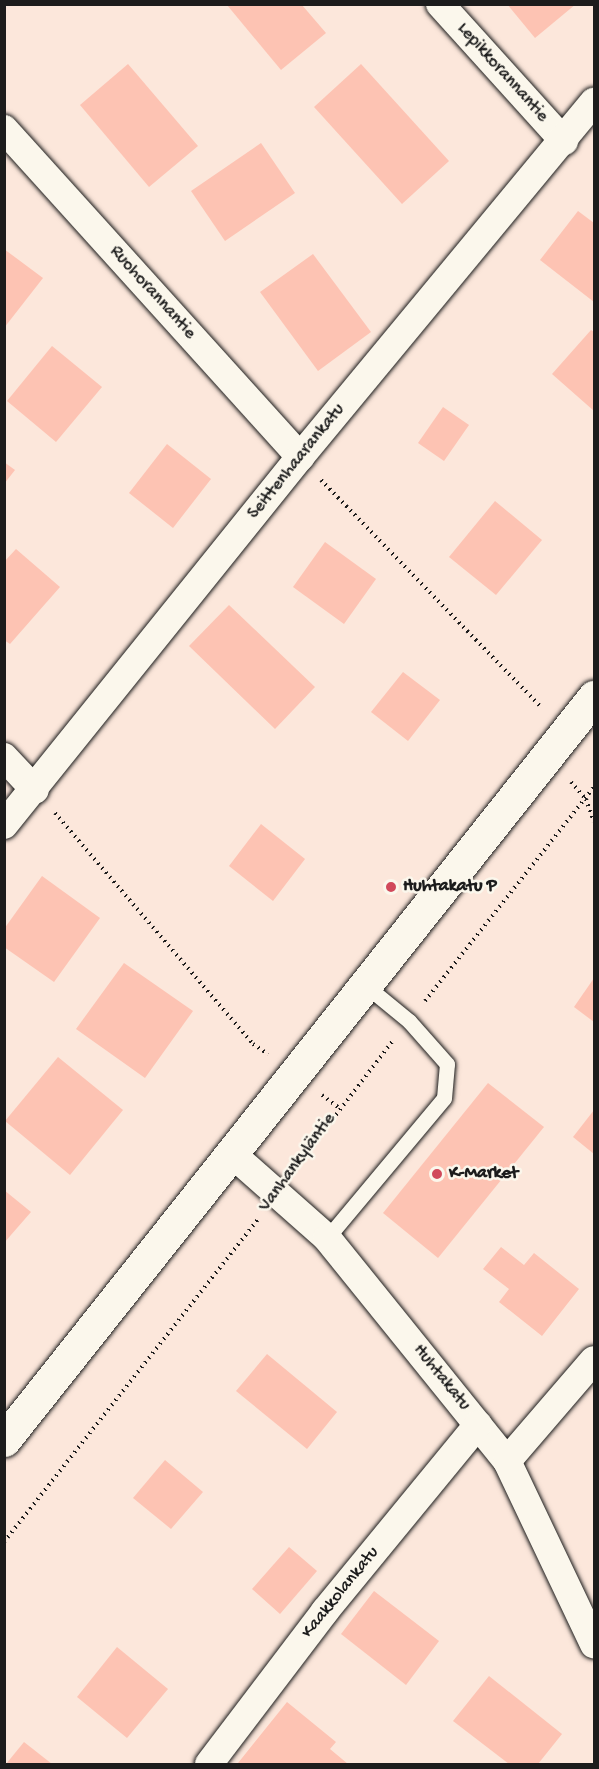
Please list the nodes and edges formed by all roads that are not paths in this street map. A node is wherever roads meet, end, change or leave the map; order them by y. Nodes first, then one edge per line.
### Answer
1 (440, 4) edge
2 (594, 102) edge
3 (4, 129) edge
4 (564, 141) junction
5 (300, 458) junction
6 (594, 697) edge
7 (4, 757) edge
8 (34, 790) junction
9 (4, 825) edge
10 (364, 984) junction
11 (231, 1153) junction
12 (327, 1238) junction
13 (594, 1360) edge
14 (478, 1425) junction
15 (4, 1440) edge
16 (507, 1461) junction
17 (594, 1644) edge
18 (208, 1764) edge

1 - 4 street, Lepikkorannantie
2 - 4 street, Seittenhaarankatu
3 - 5 street, Ruohorannantie
4 - 5 street, Seittenhaarankatu
5 - 8 street, Seittenhaarankatu
6 - 10 street
7 - 8 street
8 - 9 street, Seittenhaarankatu
10 - 11 street
10 - 12 lane
11 - 12 street, Huhtakatu
11 - 15 street
12 - 14 street, Huhtakatu
13 - 16 street
14 - 16 street, Huhtakatu
14 - 18 street, Kaakkolankatu
16 - 17 street, Huhtakatu

